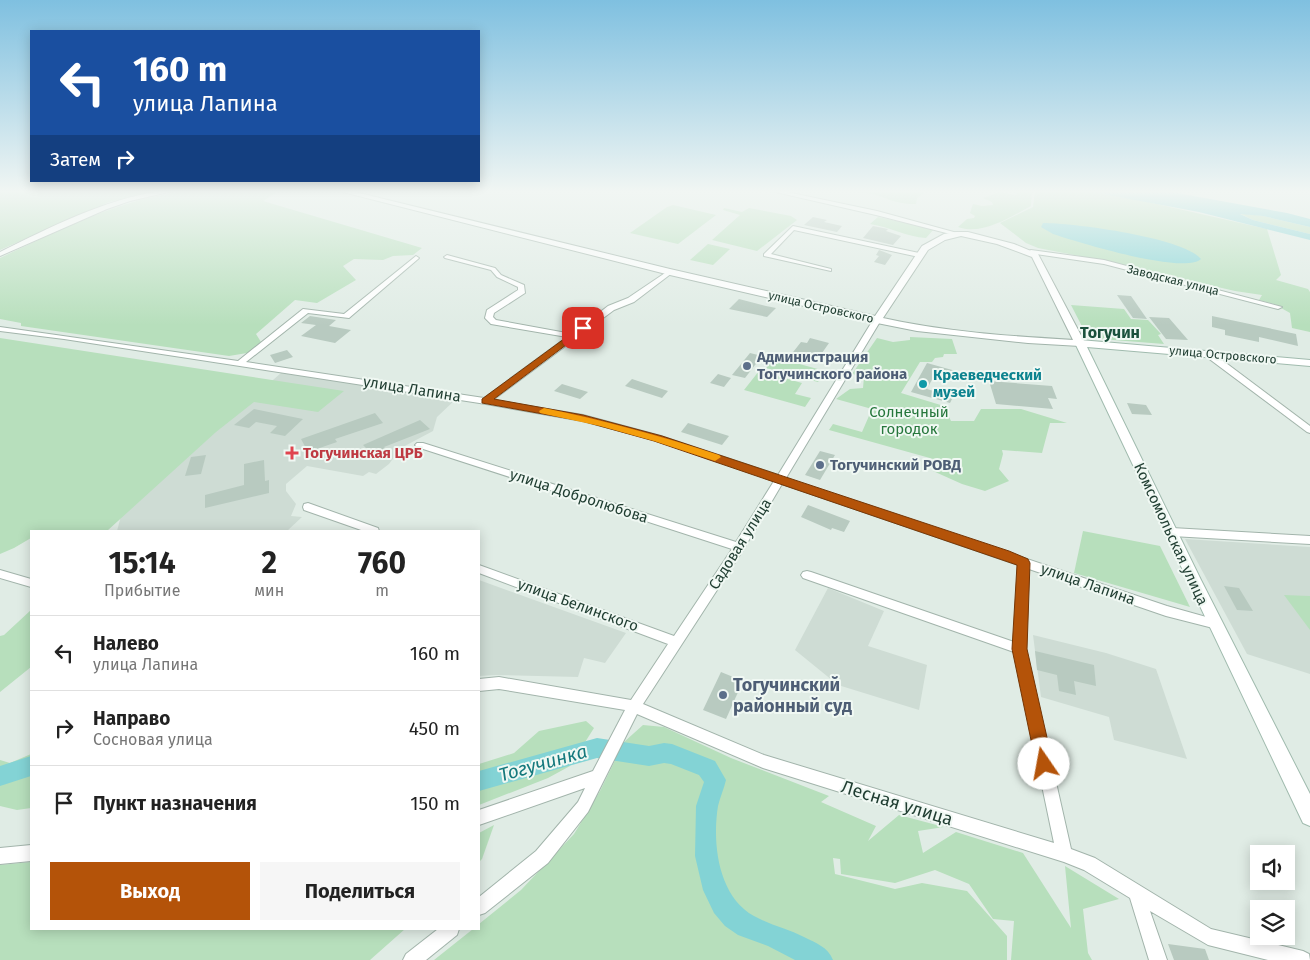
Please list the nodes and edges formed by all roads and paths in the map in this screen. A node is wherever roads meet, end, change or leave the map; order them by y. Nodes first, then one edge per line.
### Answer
1 (39, 236) edge
2 (523, 236) edge
3 (786, 236) edge
4 (830, 236) edge
5 (952, 236) edge
6 (967, 236) edge
7 (1031, 252) junction
8 (0, 254) edge
9 (919, 255) junction
10 (447, 257) dead end
11 (416, 258) dead end
12 (829, 270) dead end
13 (670, 272) junction
14 (1278, 307) dead end
15 (877, 320) junction
16 (0, 329) edge
17 (572, 336) junction
18 (1080, 343) junction
19 (1207, 353) junction
20 (240, 363) junction
21 (1310, 364) edge
22 (486, 401) junction
23 (1306, 423) edge
24 (1310, 430) edge
25 (420, 445) dead end
26 (780, 479) junction
27 (308, 507) dead end
28 (371, 530) edge
29 (1172, 532) junction
30 (1310, 540) edge
31 (738, 546) junction
32 (1024, 563) junction
33 (480, 569) edge
34 (0, 574) edge
35 (807, 575) dead end
36 (30, 583) edge
37 (1213, 623) junction
38 (677, 642) junction
39 (1020, 649) junction
40 (480, 685) edge
41 (634, 706) junction
42 (600, 776) junction
43 (1310, 816) edge
44 (480, 817) edge
45 (30, 853) edge
46 (1064, 854) junction
47 (0, 856) edge
48 (1136, 893) junction
49 (480, 906) edge
50 (450, 930) edge
51 (412, 960) edge
52 (1158, 960) edge
53 (1303, 960) edge

1 - 8 street
2 - 13 street, улица Островского
3 - 12 street
4 - 9 street
5 - 9 street
6 - 7 street, Заводская улица
7 - 14 street, Заводская улица
7 - 18 street, Комсомольская улица
9 - 15 street
10 - 17 street
11 - 20 street
13 - 15 street, улица Островского
13 - 17 street
15 - 18 street, улица Островского
15 - 26 street, Садовая улица
16 - 20 street, улица Лапина
17 - 22 street
18 - 19 main road, улица Островского
18 - 29 main road, Комсомольская улица
19 - 21 main road, улица Островского
19 - 23 street
20 - 22 street, улица Лапина
22 - 26 street, улица Лапина
23 - 24 street
25 - 31 street, улица Добролюбова
26 - 31 street, Садовая улица
26 - 32 street, улица Лапина
27 - 28 street
29 - 30 street
29 - 37 main road, Комсомольская улица
31 - 38 street, Садовая улица
32 - 37 street, улица Лапина
32 - 39 street
33 - 38 street, улица Белинского
34 - 36 street
35 - 39 street
37 - 43 main road, Комсомольская улица
38 - 41 street, Садовая улица
39 - 46 street
40 - 41 street, Лесная улица
41 - 42 street, Садовая улица
41 - 46 street, Лесная улица
42 - 44 street
42 - 49 street, Садовая улица
45 - 47 street
46 - 48 street, Лесная улица
48 - 52 street
48 - 53 street, Лесная улица
50 - 51 street

